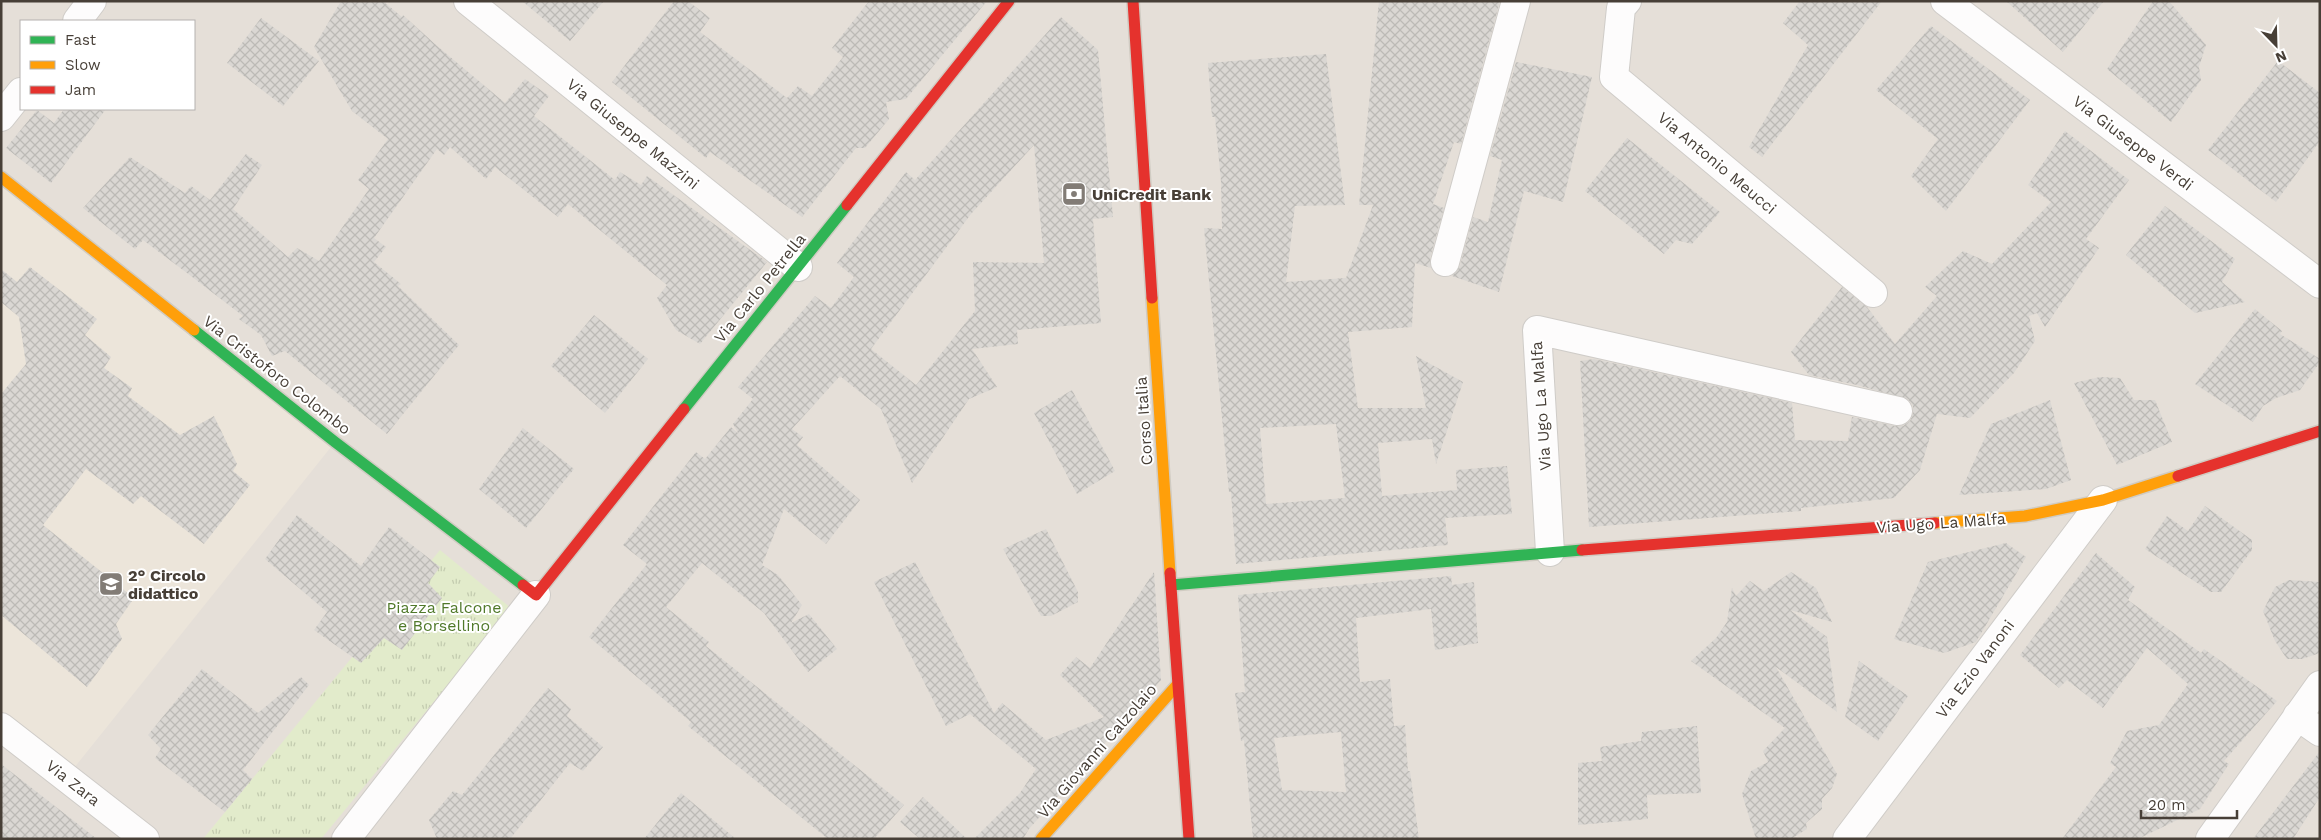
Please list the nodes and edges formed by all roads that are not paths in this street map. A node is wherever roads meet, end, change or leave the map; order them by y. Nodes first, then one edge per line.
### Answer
1 (92, 1) edge
2 (468, 1) edge
3 (1009, 1) edge
4 (1133, 1) edge
5 (1516, 1) edge
6 (1950, 3) edge
7 (1620, 4) edge
8 (78, 20) edge
9 (20, 93) edge
10 (1, 117) edge
11 (1, 177) edge
12 (1444, 262) dead end
13 (798, 267) junction
14 (2320, 284) edge
15 (1873, 292) dead end
16 (1898, 411) dead end
17 (2320, 431) edge
18 (2103, 500) junction
19 (1550, 552) junction
20 (1171, 585) junction
21 (536, 595) junction
22 (1177, 685) junction
23 (2320, 685) edge
24 (2297, 716) junction
25 (1, 727) edge
26 (2320, 732) edge
27 (145, 839) edge
28 (346, 839) edge
29 (1041, 839) edge
30 (1189, 839) edge
31 (1847, 839) edge
32 (2210, 839) edge

1 - 8 street
2 - 13 street, Via Giuseppe Mazzini
3 - 13 street, Via Carlo Petrella
4 - 20 street, Corso Italia
5 - 12 street
6 - 14 street, Via Giuseppe Verdi
7 - 15 street, Via Antonio Meucci
9 - 10 street
11 - 21 street, Via Cristoforo Colombo
13 - 21 street, Via Carlo Petrella
16 - 19 street, Via Ugo La Malfa
17 - 18 street, Via Ugo La Malfa
18 - 19 street, Via Ugo La Malfa
18 - 31 street, Via Ezio Vanoni
19 - 20 street, Via Ugo La Malfa
20 - 22 street, Corso Italia
21 - 28 street
22 - 29 street, Via Giovanni Calzolaio
22 - 30 street, Corso Italia
23 - 24 street
24 - 26 street
24 - 32 street
25 - 27 street, Via Zara

